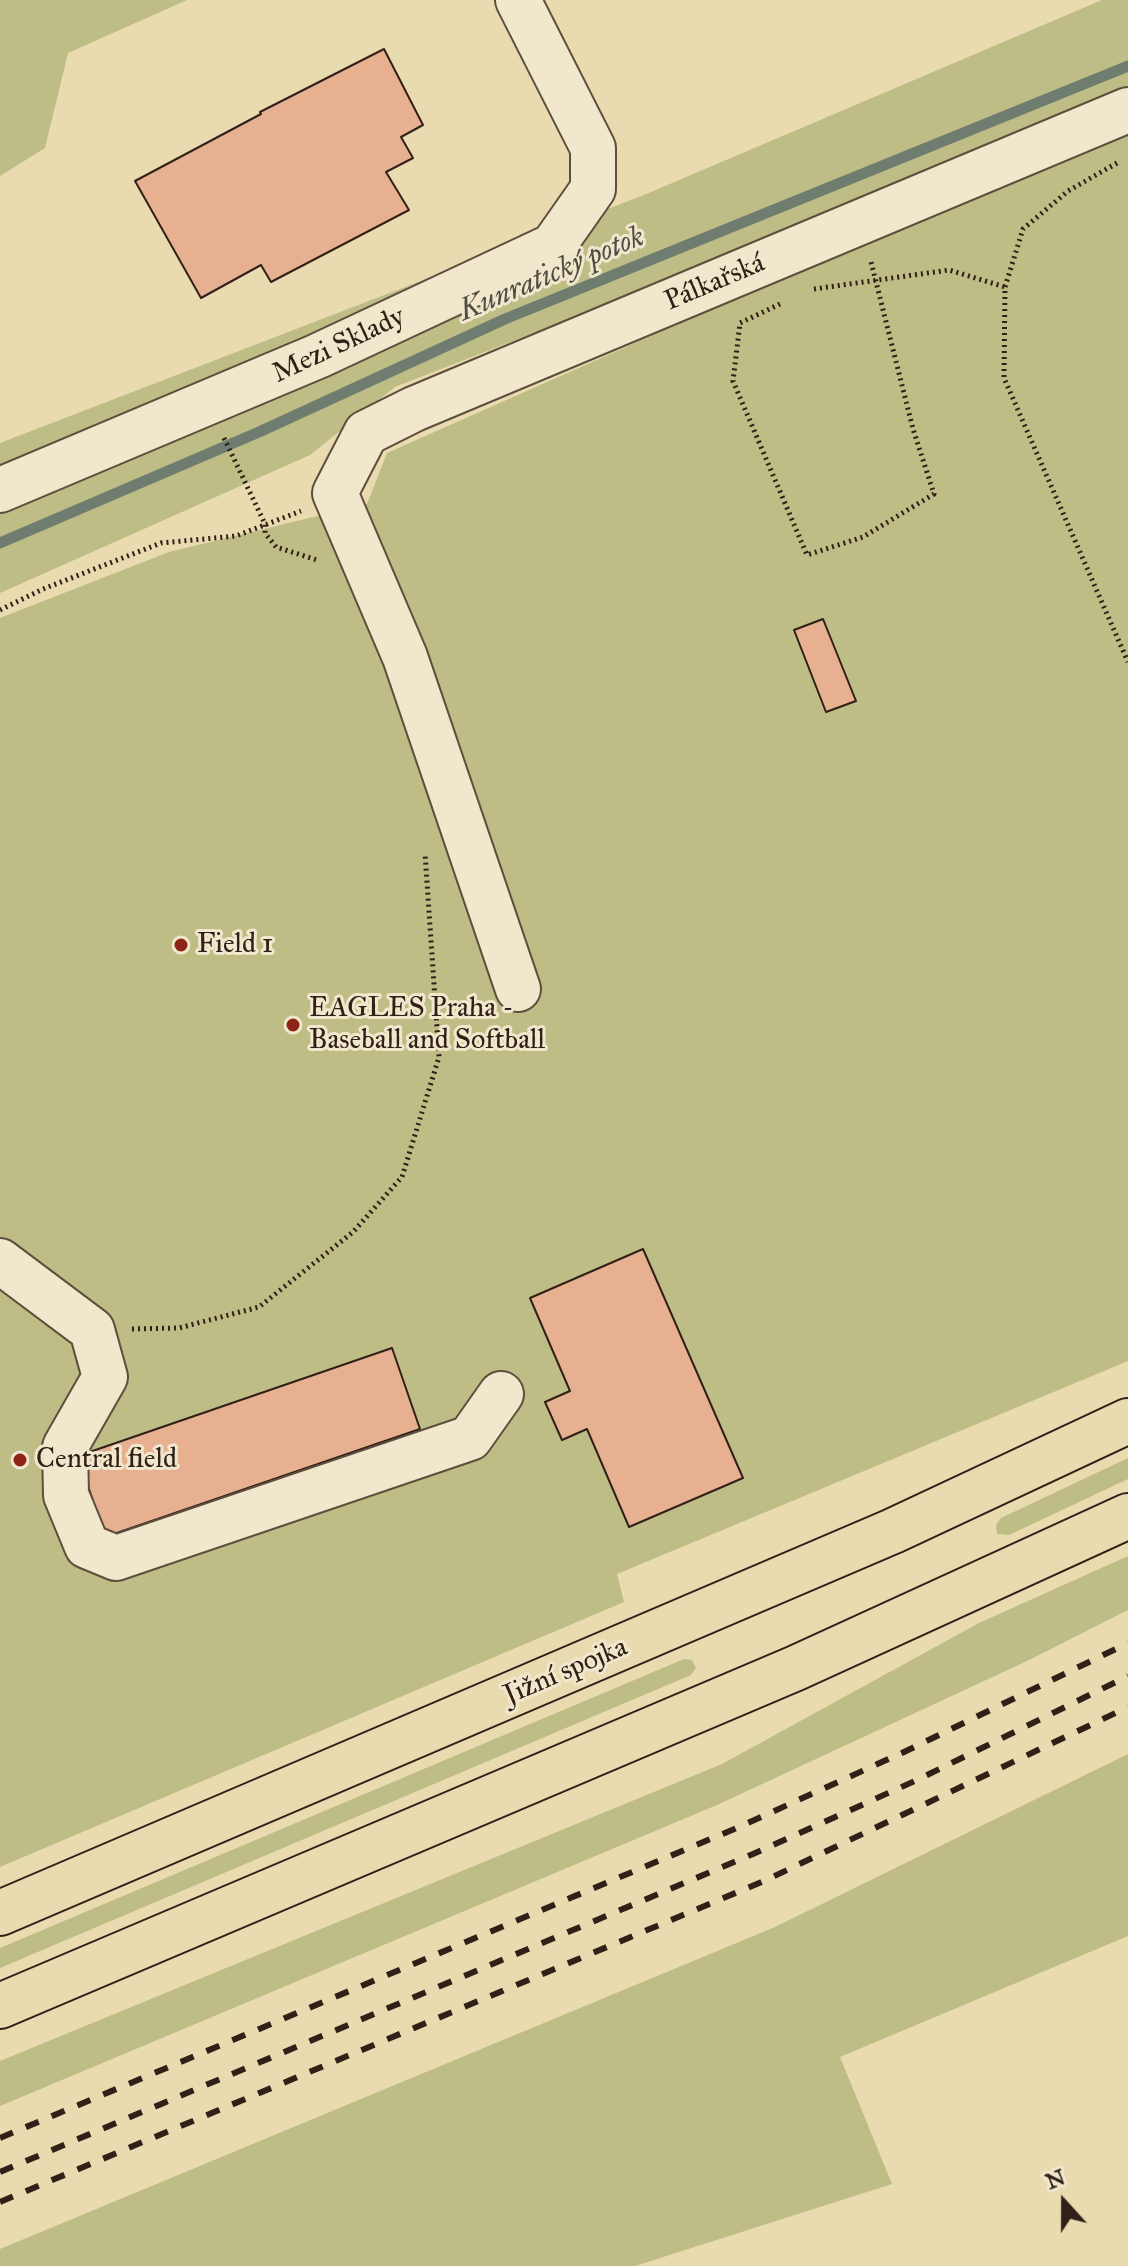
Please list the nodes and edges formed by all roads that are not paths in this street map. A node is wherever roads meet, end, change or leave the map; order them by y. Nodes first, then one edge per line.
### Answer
1 (518, 0) edge
2 (1128, 110) edge
3 (0, 490) edge
4 (518, 989) dead end
5 (0, 1261) edge
6 (501, 1394) dead end
7 (1128, 1421) edge
8 (1128, 1516) edge
9 (0, 1913) edge
10 (0, 2006) edge

1 - 3 street, Mezi Sklady
2 - 4 street, Pálkařská
5 - 6 street
7 - 9 highway, Jižní spojka
8 - 10 highway

